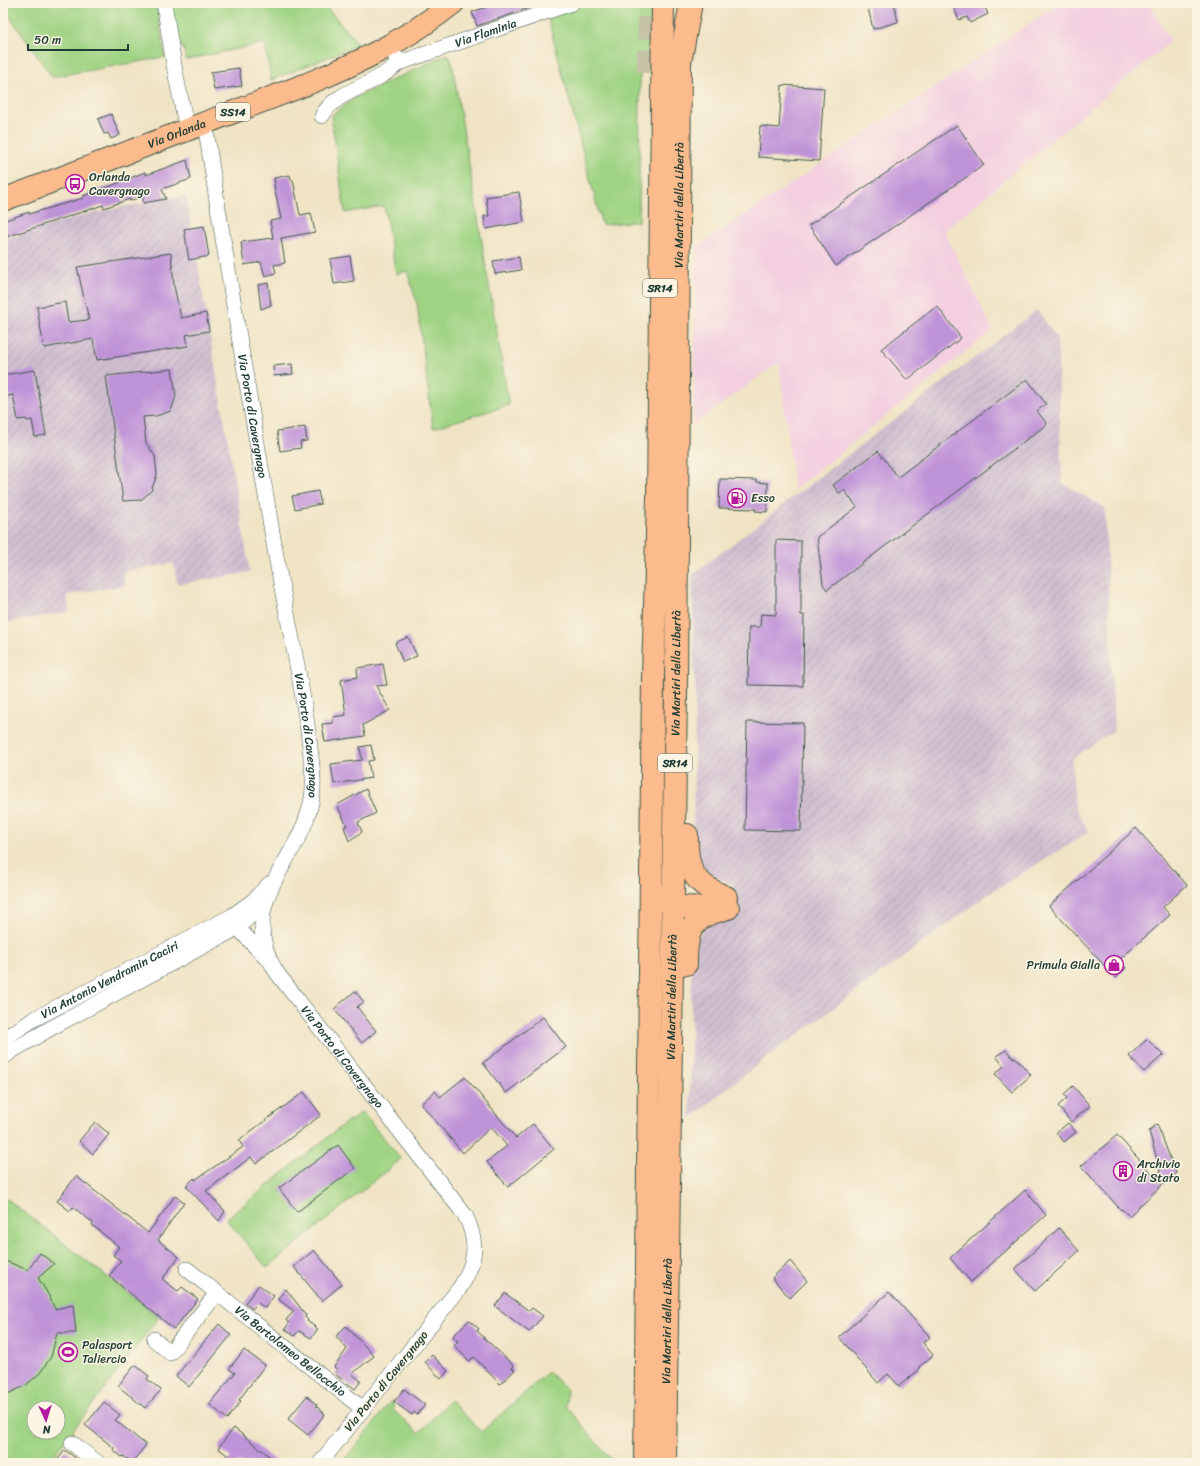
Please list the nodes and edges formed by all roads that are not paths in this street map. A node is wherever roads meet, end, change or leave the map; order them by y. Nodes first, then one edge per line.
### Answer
1 (164, 3) edge
2 (453, 3) edge
3 (572, 3) edge
4 (663, 3) edge
5 (678, 3) edge
6 (690, 3) edge
7 (394, 55) junction
8 (680, 63) junction
9 (648, 72) tunnel mouth
10 (322, 116) dead end
11 (196, 126) junction
12 (3, 200) edge
13 (655, 573) junction
14 (653, 686) junction
15 (676, 693) junction
16 (274, 882) junction
17 (671, 902) junction
18 (727, 903) junction
19 (264, 904) junction
20 (217, 924) junction
21 (236, 928) junction
22 (270, 962) junction
23 (3, 1039) edge
24 (3, 1058) edge
25 (650, 1077) junction
26 (670, 1104) junction
27 (187, 1269) dead end
28 (217, 1293) junction
29 (154, 1339) dead end
30 (363, 1409) junction
31 (72, 1442) dead end
32 (98, 1463) edge
33 (320, 1463) edge
34 (645, 1463) edge
35 (665, 1463) edge

1 - 11 street, Via Porto di Cavergnago
2 - 7 main road, Via Orlanda / SS14
3 - 7 street, Via Flaminia
4 - 13 main road, Via Martiri della Libertà / SR14
5 - 8 main road, SR14
6 - 8 main road, Via Martiri della Libertà / SR14
7 - 10 street, Via Flaminia
7 - 11 main road, Via Orlanda / SS14
8 - 15 main road, Via Martiri della Libertà / SR14
9 - 13 main road, Via Martiri della Libertà / SR14
11 - 12 main road, Via Orlanda / SS14
11 - 16 street, Via Porto di Cavergnago
13 - 14 main road, Via Martiri della Libertà / SR14
14 - 17 main road
14 - 25 main road, Via Martiri della Libertà / SR14
15 - 17 main road, Via Martiri della Libertà / SR14
15 - 18 main road
16 - 19 street, Via Porto di Cavergnago
16 - 20 street, Via Antonio Vendramin Caciri
17 - 18 main road
17 - 25 main road
17 - 26 main road, Via Martiri della Libertà / SR14
18 - 26 main road
19 - 21 street
19 - 22 street, Via Porto di Cavergnago
20 - 21 street
20 - 23 street, Via Antonio Vendramin Caciri
21 - 22 street
21 - 24 street
22 - 30 street, Via Porto di Cavergnago
25 - 34 main road, Via Martiri della Libertà / SR14
26 - 35 main road, Via Martiri della Libertà / SR14
27 - 28 street, Via Bartolomeo Bellocchio
28 - 29 street
28 - 30 street, Via Bartolomeo Bellocchio
30 - 33 street, Via Porto di Cavergnago
31 - 32 street

